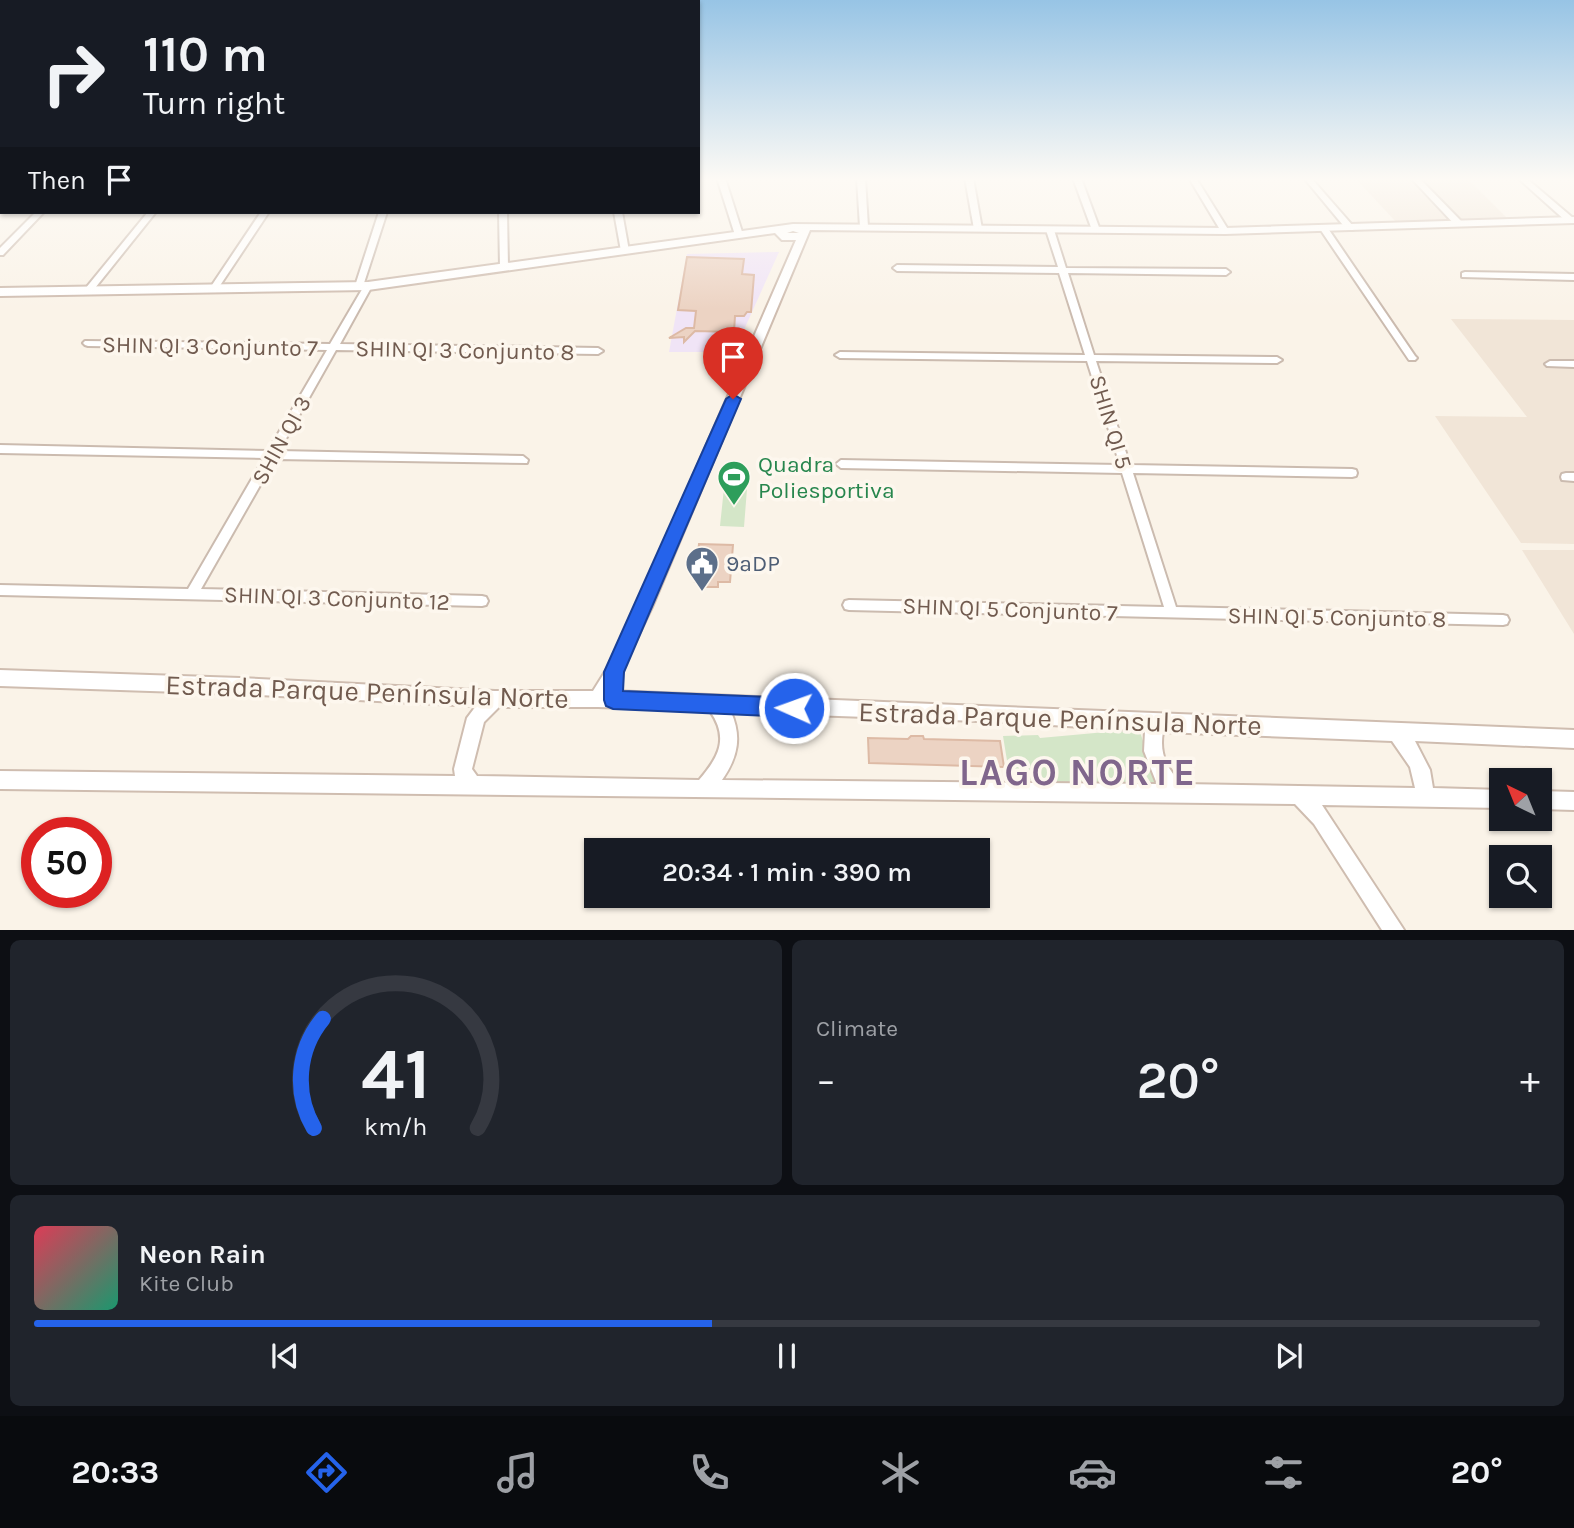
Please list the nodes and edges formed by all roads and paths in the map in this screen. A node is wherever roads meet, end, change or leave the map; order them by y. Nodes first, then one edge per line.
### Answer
1 (31, 221) edge
2 (144, 221) edge
3 (259, 221) edge
4 (380, 221) edge
5 (503, 221) edge
6 (620, 221) edge
7 (739, 221) edge
8 (863, 221) edge
9 (977, 221) edge
10 (1093, 221) edge
11 (1219, 221) edge
12 (1344, 221) edge
13 (1456, 221) edge
14 (1532, 221) edge
15 (1459, 224) junction
16 (863, 227) junction
17 (1350, 228) junction
18 (978, 229) junction
19 (1324, 229) junction
20 (1050, 230) junction
21 (1096, 230) junction
22 (1225, 231) junction
23 (801, 233) junction
24 (783, 234) junction
25 (744, 235) junction
26 (625, 251) junction
27 (0, 253) edge
28 (794, 256) junction
29 (505, 267) junction
30 (897, 268) dead end
31 (1063, 270) junction
32 (1226, 272) dead end
33 (1465, 275) dead end
34 (1574, 277) edge
35 (363, 286) junction
36 (214, 288) junction
37 (88, 291) junction
38 (0, 292) edge
39 (88, 343) dead end
40 (332, 348) junction
41 (598, 351) dead end
42 (840, 355) dead end
43 (1091, 358) junction
44 (1412, 358) dead end
45 (1277, 360) dead end
46 (1550, 364) dead end
47 (1574, 364) edge
48 (0, 449) edge
49 (273, 455) junction
50 (523, 460) dead end
51 (841, 464) dead end
52 (1126, 471) junction
53 (1352, 473) dead end
54 (0, 590) edge
55 (192, 594) junction
56 (482, 601) dead end
57 (849, 605) dead end
58 (1172, 613) junction
59 (1503, 620) dead end
60 (0, 678) edge
61 (495, 699) junction
62 (606, 699) junction
63 (716, 705) junction
64 (1157, 723) junction
65 (1396, 732) junction
66 (1574, 739) edge
67 (0, 779) edge
68 (472, 785) junction
69 (705, 787) junction
70 (1176, 792) junction
71 (1300, 796) junction
72 (1327, 796) junction
73 (1424, 797) junction
74 (1489, 799) edge
75 (1552, 800) edge
76 (1574, 801) edge
77 (1321, 817) junction
78 (1394, 929) edge

1 - 27 street
2 - 37 street
3 - 36 street
4 - 35 street, SHIN QI 3
5 - 29 street
6 - 26 street
7 - 25 street
8 - 16 street
9 - 18 street
10 - 21 street
11 - 22 street
12 - 17 street
13 - 15 street
14 - 15 street
15 - 17 street
16 - 18 street
16 - 23 street
17 - 19 street
18 - 20 street
19 - 22 street
19 - 44 street
20 - 21 street
20 - 31 street, SHIN QI 5
21 - 22 street
23 - 24 street
23 - 28 street
24 - 25 street
24 - 28 street
25 - 26 street
26 - 29 street
28 - 62 street
29 - 35 street
30 - 31 street
31 - 32 street
31 - 43 street, SHIN QI 5
33 - 34 street
35 - 36 street
35 - 40 street, SHIN QI 3
36 - 37 street
37 - 38 street
39 - 40 street, SHIN QI 3 Conjunto 7
40 - 41 street, SHIN QI 3 Conjunto 8
40 - 49 street, SHIN QI 3
42 - 43 street
43 - 45 street
43 - 52 street, SHIN QI 5
46 - 47 street
48 - 49 street
49 - 50 street
49 - 55 street, SHIN QI 3
51 - 52 street
52 - 53 street
52 - 58 street, SHIN QI 5
54 - 55 street, SHIN QI 3 Conjunto 12
55 - 56 street, SHIN QI 3 Conjunto 12
57 - 58 street, SHIN QI 5 Conjunto 7
58 - 59 street, SHIN QI 5 Conjunto 8
60 - 61 street, Estrada Parque Península Norte
61 - 62 street, Estrada Parque Península Norte
61 - 68 street
62 - 63 street, Estrada Parque Península Norte
63 - 64 street, Estrada Parque Península Norte
63 - 69 street
64 - 65 street, Estrada Parque Península Norte
64 - 70 street
65 - 66 street, Estrada Parque Península Norte
65 - 73 street
67 - 68 street
68 - 69 street
69 - 70 street
70 - 71 street
71 - 72 street
71 - 77 street
72 - 73 street
72 - 77 street
73 - 74 street
75 - 76 street
77 - 78 street

